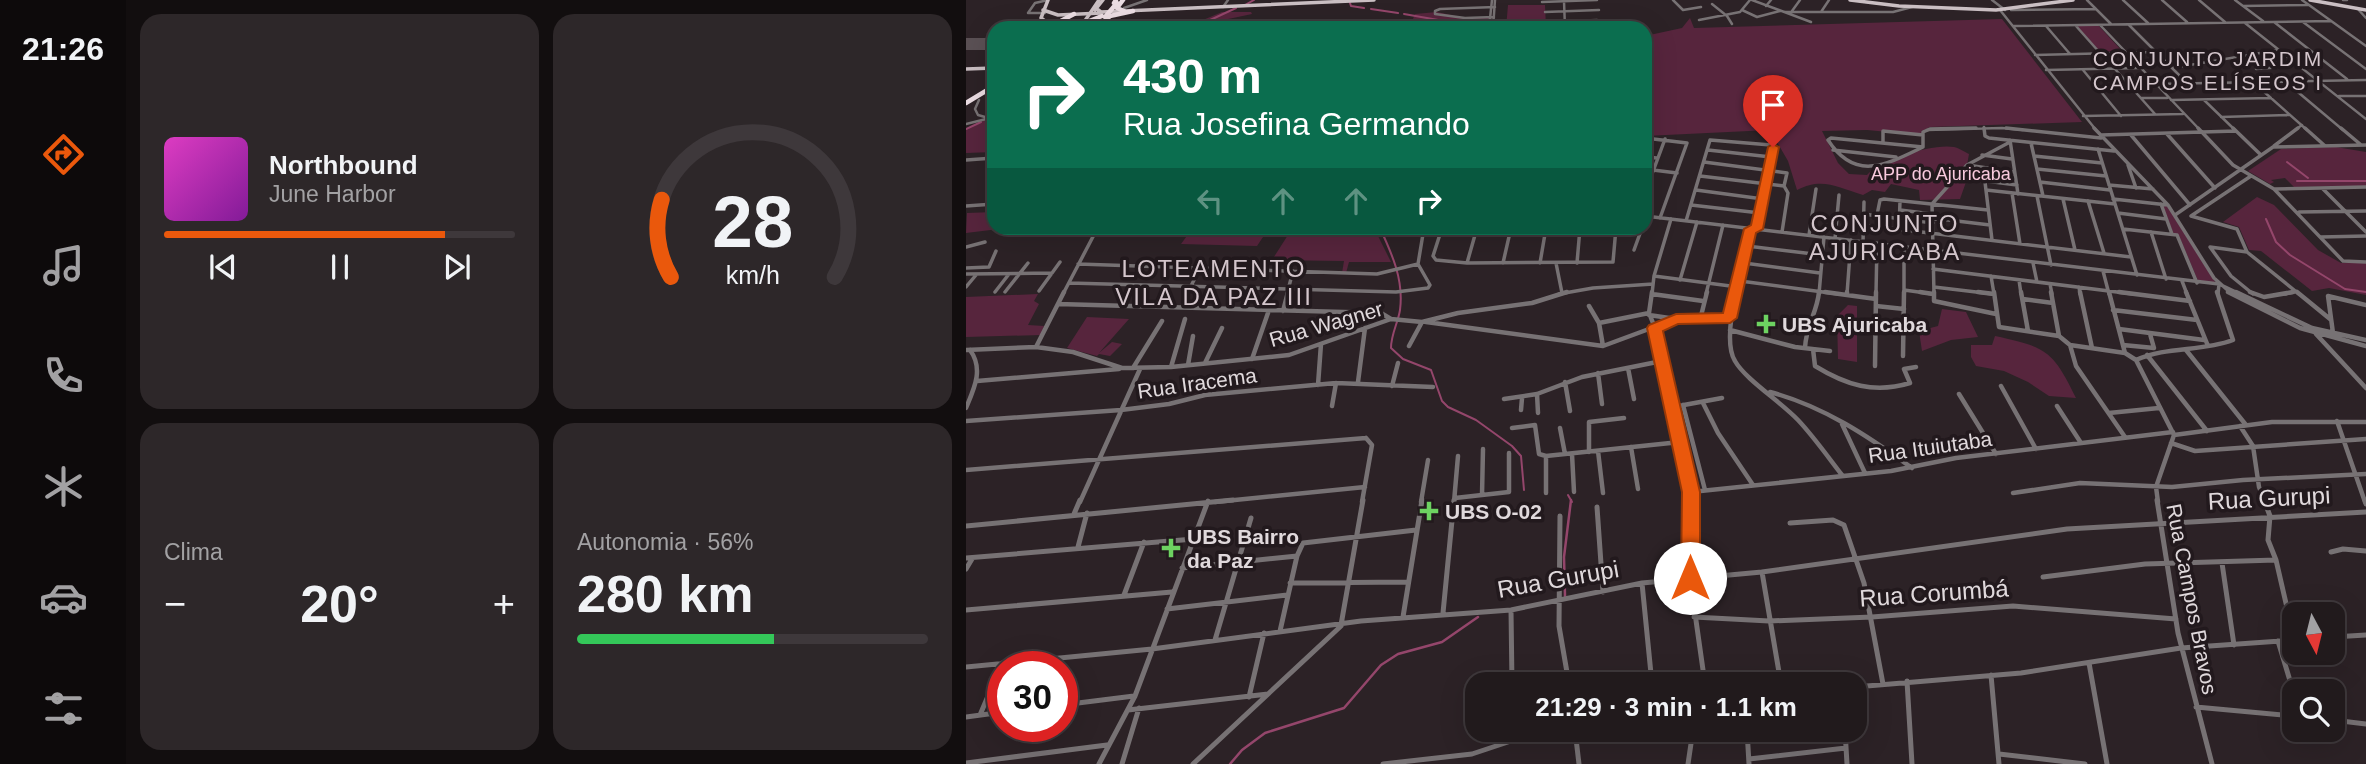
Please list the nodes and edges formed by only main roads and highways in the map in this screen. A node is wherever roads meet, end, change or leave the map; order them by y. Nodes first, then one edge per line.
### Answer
1 (1048, 0) edge
2 (1101, 0) edge
3 (1356, 0) edge
4 (1374, 0) edge
5 (1850, 0) edge
6 (2060, 0) edge
7 (2073, 0) edge
8 (1118, 1) edge
9 (1857, 1) edge
10 (1349, 2) edge
11 (2039, 3) edge
12 (2309, 3) edge
13 (1128, 10) junction
14 (2003, 10) junction
15 (2366, 10) edge
16 (1043, 12) junction
17 (1101, 13) junction
18 (1083, 14) junction
19 (1074, 15) junction
20 (1043, 21) edge
21 (1060, 21) edge
22 (1082, 21) edge
23 (1087, 21) edge
24 (1097, 21) edge
25 (1103, 21) edge
26 (987, 68) edge
27 (966, 70) edge
28 (987, 93) edge
29 (987, 94) edge
30 (966, 105) edge

1 - 16 main road
2 - 17 main road
2 - 22 main road, bridge
3 - 4 main road
3 - 10 main road
5 - 9 main road
6 - 11 main road
7 - 11 main road
8 - 13 highway
8 - 17 highway, bridge
9 - 14 main road
10 - 13 main road
11 - 14 main road
11 - 14 main road
12 - 15 main road
13 - 17 main road
13 - 18 main road
13 - 25 highway
16 - 19 main road
16 - 20 main road
17 - 18 main road
17 - 23 highway
17 - 24 highway
18 - 19 main road
19 - 21 highway
26 - 27 main road
28 - 30 highway
29 - 30 highway

